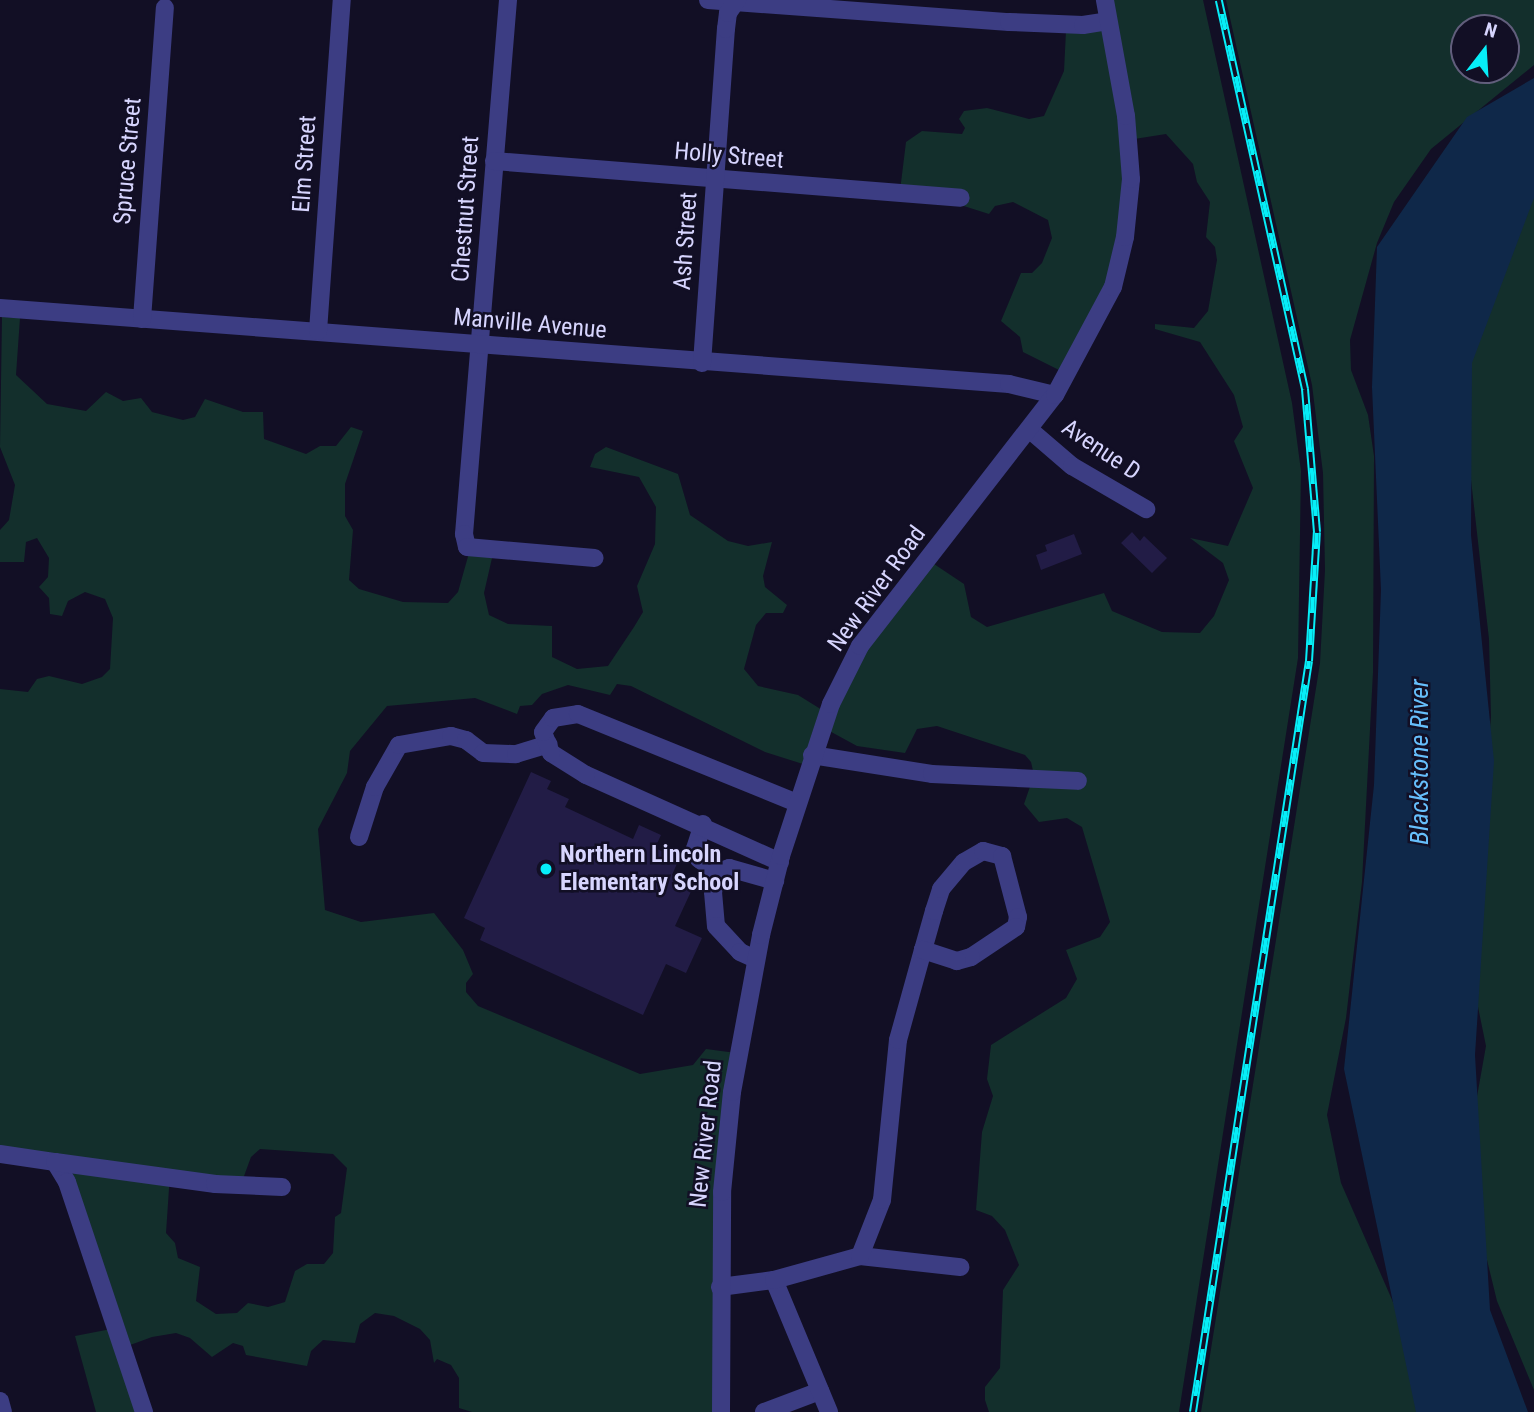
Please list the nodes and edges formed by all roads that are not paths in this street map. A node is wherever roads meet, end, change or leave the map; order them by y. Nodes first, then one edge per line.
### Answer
1 (342, 0) edge
2 (508, 0) edge
3 (708, 0) edge
4 (1105, 0) edge
5 (737, 1) edge
6 (898, 7) edge
7 (165, 8) dead end
8 (1108, 21) junction
9 (494, 161) junction
10 (715, 179) junction
11 (961, 198) dead end
12 (0, 308) edge
13 (142, 319) junction
14 (318, 331) junction
15 (481, 345) junction
16 (702, 363) junction
17 (1055, 395) junction
18 (1030, 430) junction
19 (1146, 509) dead end
20 (595, 558) dead end
21 (548, 744) junction
22 (812, 755) junction
23 (1078, 781) dead end
24 (797, 803) junction
25 (703, 824) junction
26 (359, 837) dead end
27 (780, 862) junction
28 (717, 872) junction
29 (775, 881) junction
30 (923, 950) junction
31 (756, 959) junction
32 (0, 1154) edge
33 (55, 1162) junction
34 (282, 1187) dead end
35 (860, 1256) junction
36 (960, 1267) dead end
37 (774, 1280) junction
38 (720, 1287) junction
39 (820, 1391) junction
40 (0, 1401) edge
41 (3, 1412) edge
42 (144, 1412) edge
43 (721, 1412) edge
44 (764, 1412) edge
45 (829, 1412) edge

1 - 14 street, Elm Street
2 - 9 street, Chestnut Street
3 - 5 street
4 - 8 street, New River Road
5 - 6 street
5 - 10 street, Ash Street
6 - 8 street
7 - 13 street, Spruce Street
8 - 17 street, New River Road
9 - 10 street, Holly Street
9 - 15 street, Chestnut Street
10 - 11 street, Holly Street
10 - 16 street, Ash Street
12 - 13 street, Manville Avenue
13 - 14 street, Manville Avenue
14 - 15 street, Manville Avenue
15 - 16 street, Manville Avenue
15 - 20 street, Chestnut Street
16 - 17 street, Manville Avenue
17 - 18 street, New River Road
18 - 19 street, Avenue D
18 - 22 street, New River Road
21 - 24 street
21 - 25 street
21 - 26 street
22 - 23 street
22 - 24 street, New River Road
24 - 27 street, New River Road
25 - 27 street
25 - 28 street
27 - 29 street, New River Road
28 - 29 street
28 - 31 street
29 - 31 street, New River Road
30 - 30 street
30 - 35 street
31 - 38 street, New River Road
32 - 33 street
33 - 34 street
33 - 42 street
35 - 36 street
35 - 37 street
37 - 38 street
37 - 39 street
38 - 43 street, New River Road
39 - 44 street
39 - 45 street
40 - 41 street

